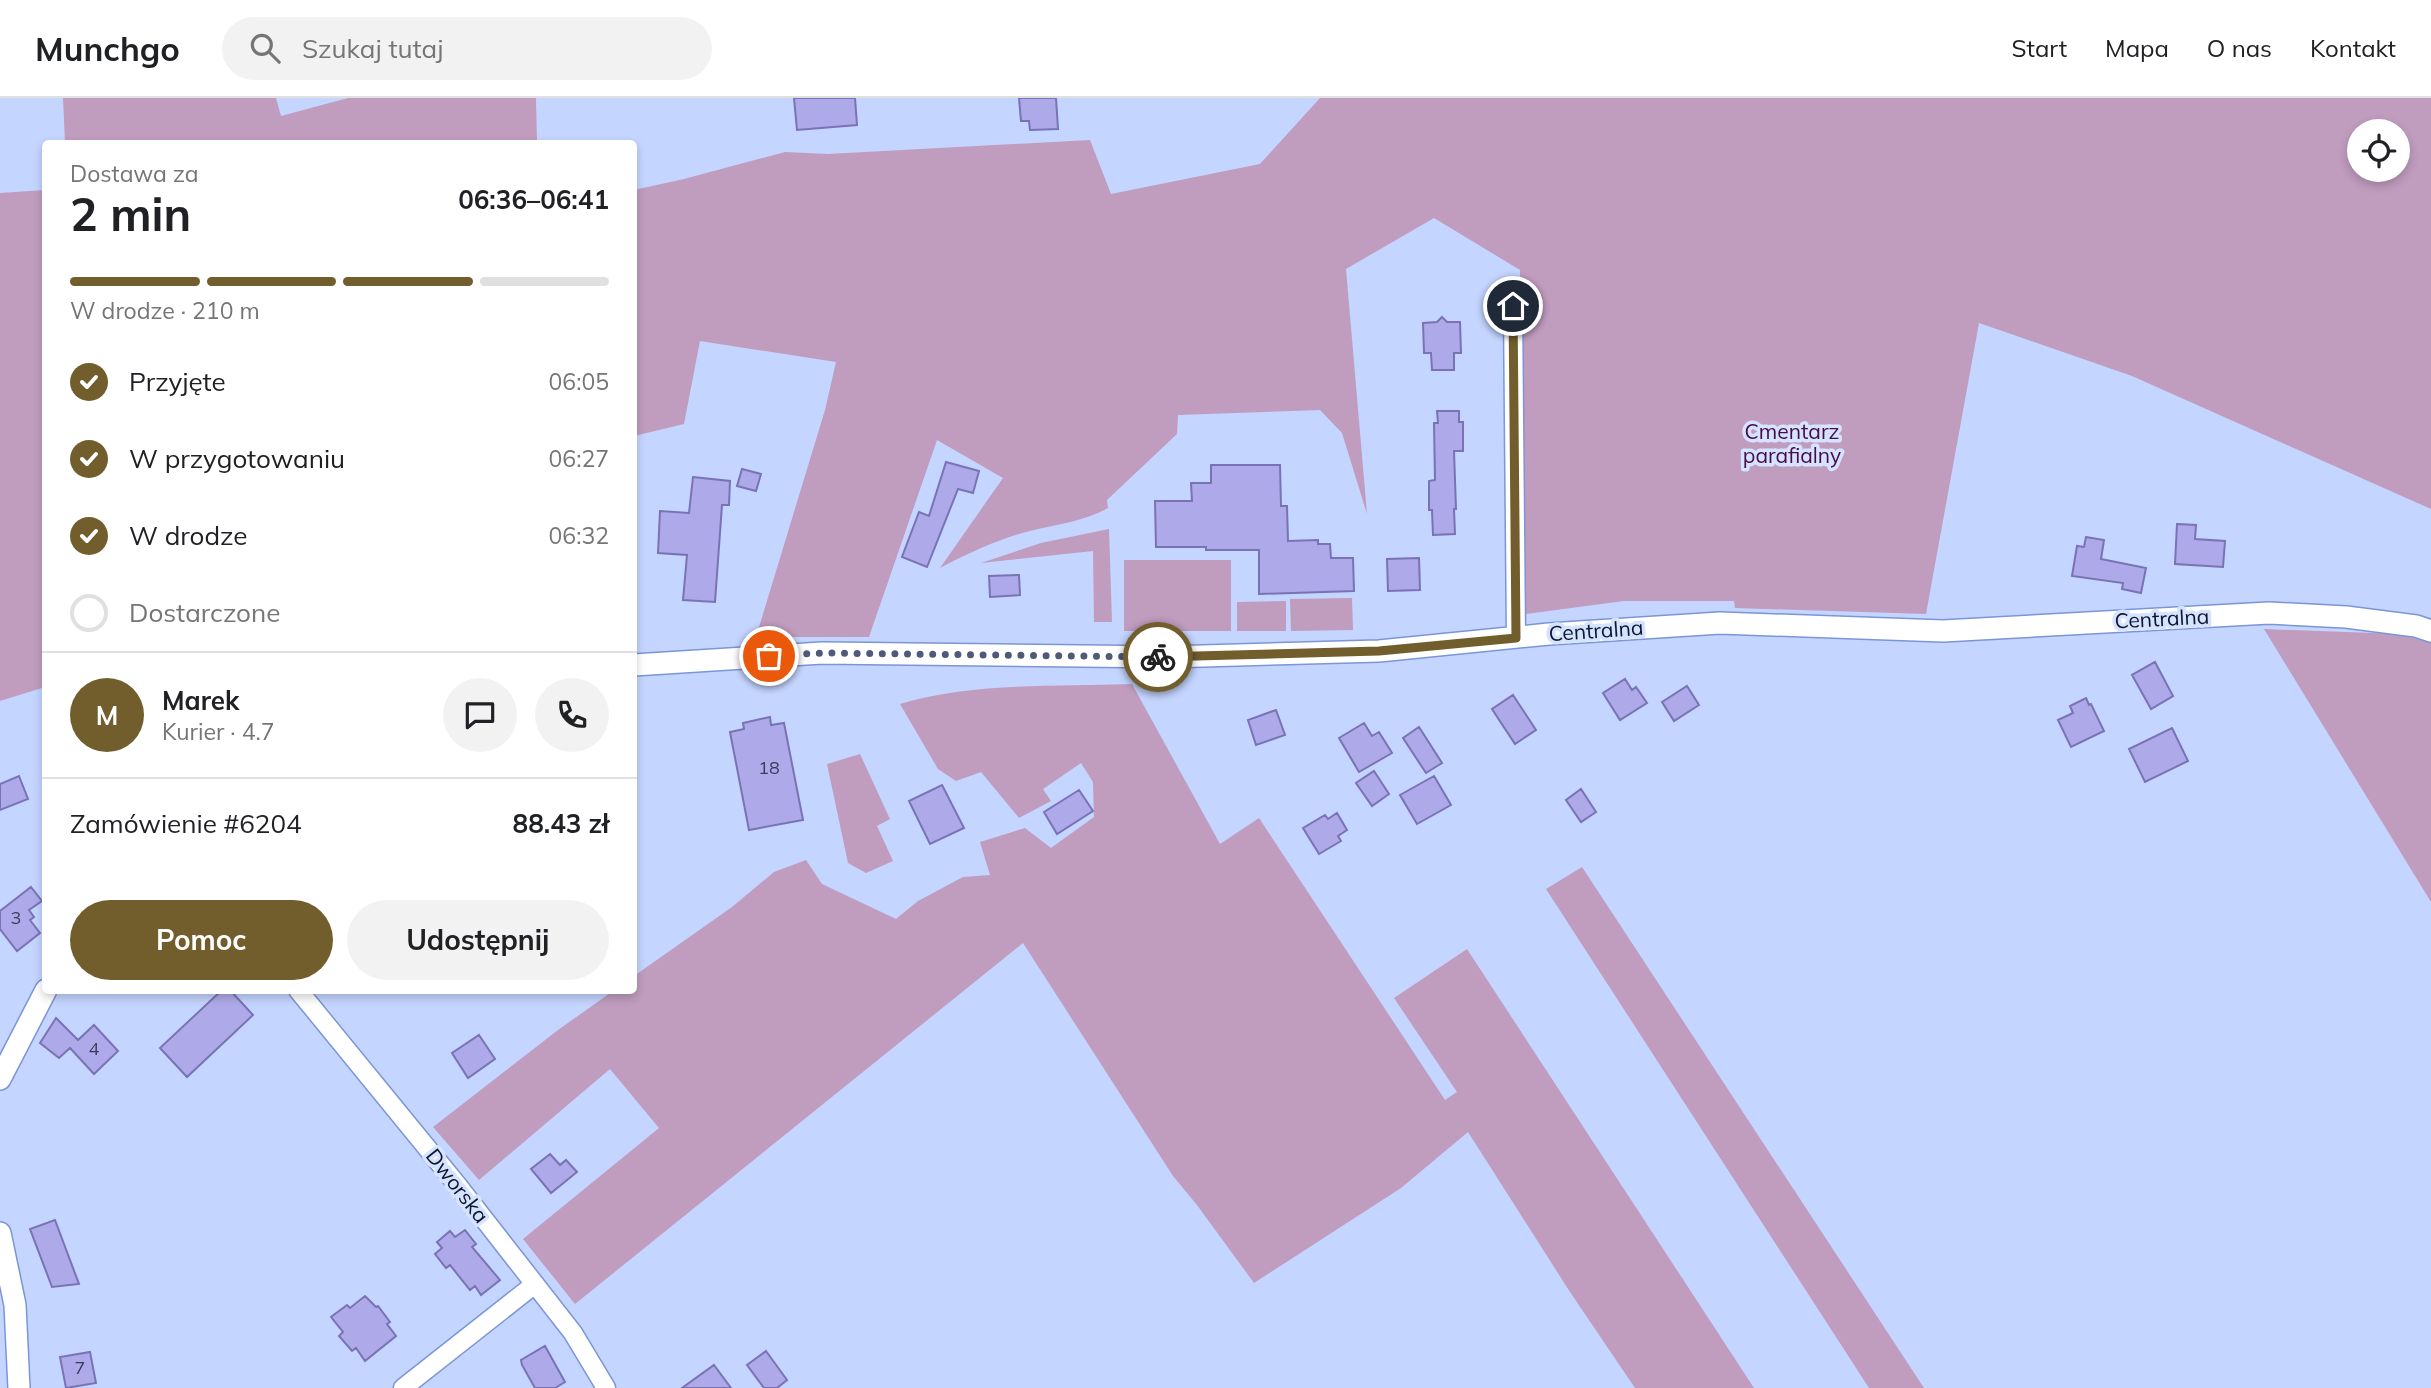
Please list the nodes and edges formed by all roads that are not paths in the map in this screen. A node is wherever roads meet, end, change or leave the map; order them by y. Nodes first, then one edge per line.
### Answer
1 (1513, 306) dead end
2 (2431, 631) edge
3 (1516, 638) junction
4 (637, 665) edge
5 (44, 994) edge
6 (302, 994) edge
7 (0, 1079) edge
8 (0, 1233) edge
9 (535, 1284) junction
10 (19, 1388) edge
11 (403, 1388) edge
12 (606, 1388) edge

1 - 3 street
2 - 3 street, Centralna
3 - 4 street, Centralna
5 - 7 street
6 - 9 street, Dworska
8 - 10 street
9 - 11 street
9 - 12 street, Dworska

